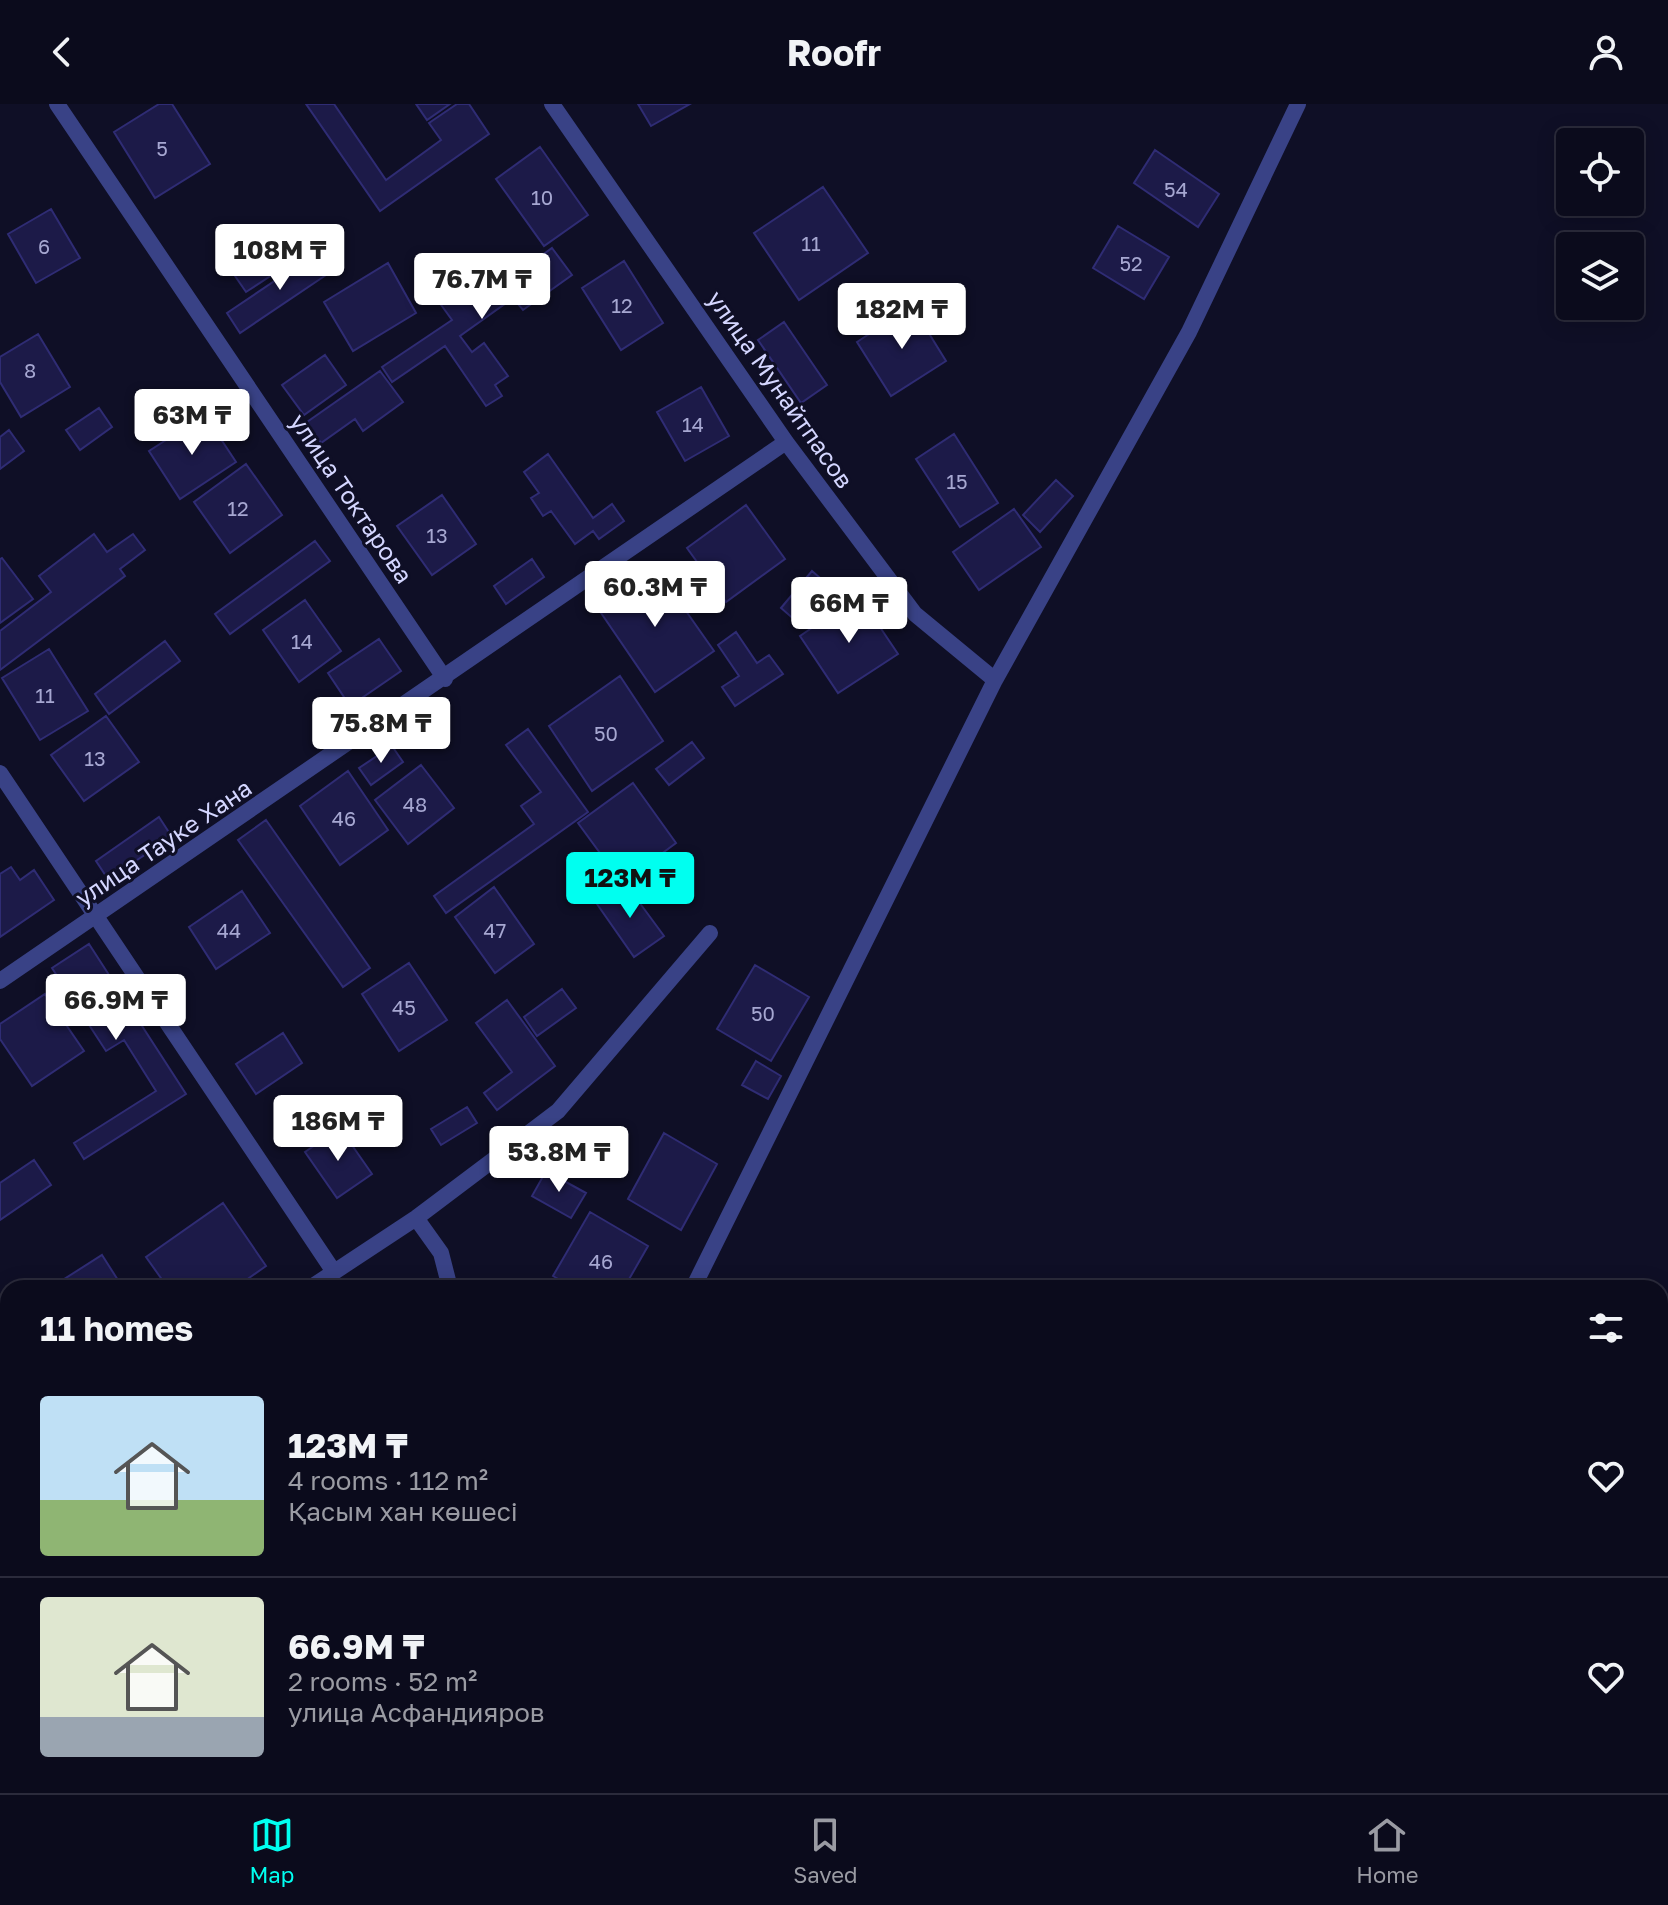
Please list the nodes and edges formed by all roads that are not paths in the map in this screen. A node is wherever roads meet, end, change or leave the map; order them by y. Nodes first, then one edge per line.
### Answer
1 (57, 104) edge
2 (552, 104) edge
3 (1298, 104) edge
4 (786, 442) junction
5 (445, 679) junction
6 (995, 680) junction
7 (0, 773) edge
8 (97, 916) junction
9 (710, 933) dead end
10 (0, 981) edge
11 (416, 1218) junction
12 (334, 1272) junction
13 (322, 1280) edge
14 (448, 1280) edge
15 (697, 1280) edge

1 - 5 street, улица Токтарова
2 - 4 street, улица Мунайтпасов
3 - 6 street
4 - 5 street, улица Тауке Хана
4 - 6 street, улица Мунайтпасов
5 - 8 street, улица Тауке Хана
6 - 15 street
7 - 8 street
8 - 10 street, улица Тауке Хана
8 - 12 street
9 - 11 street
11 - 12 street
11 - 14 street
12 - 13 street

